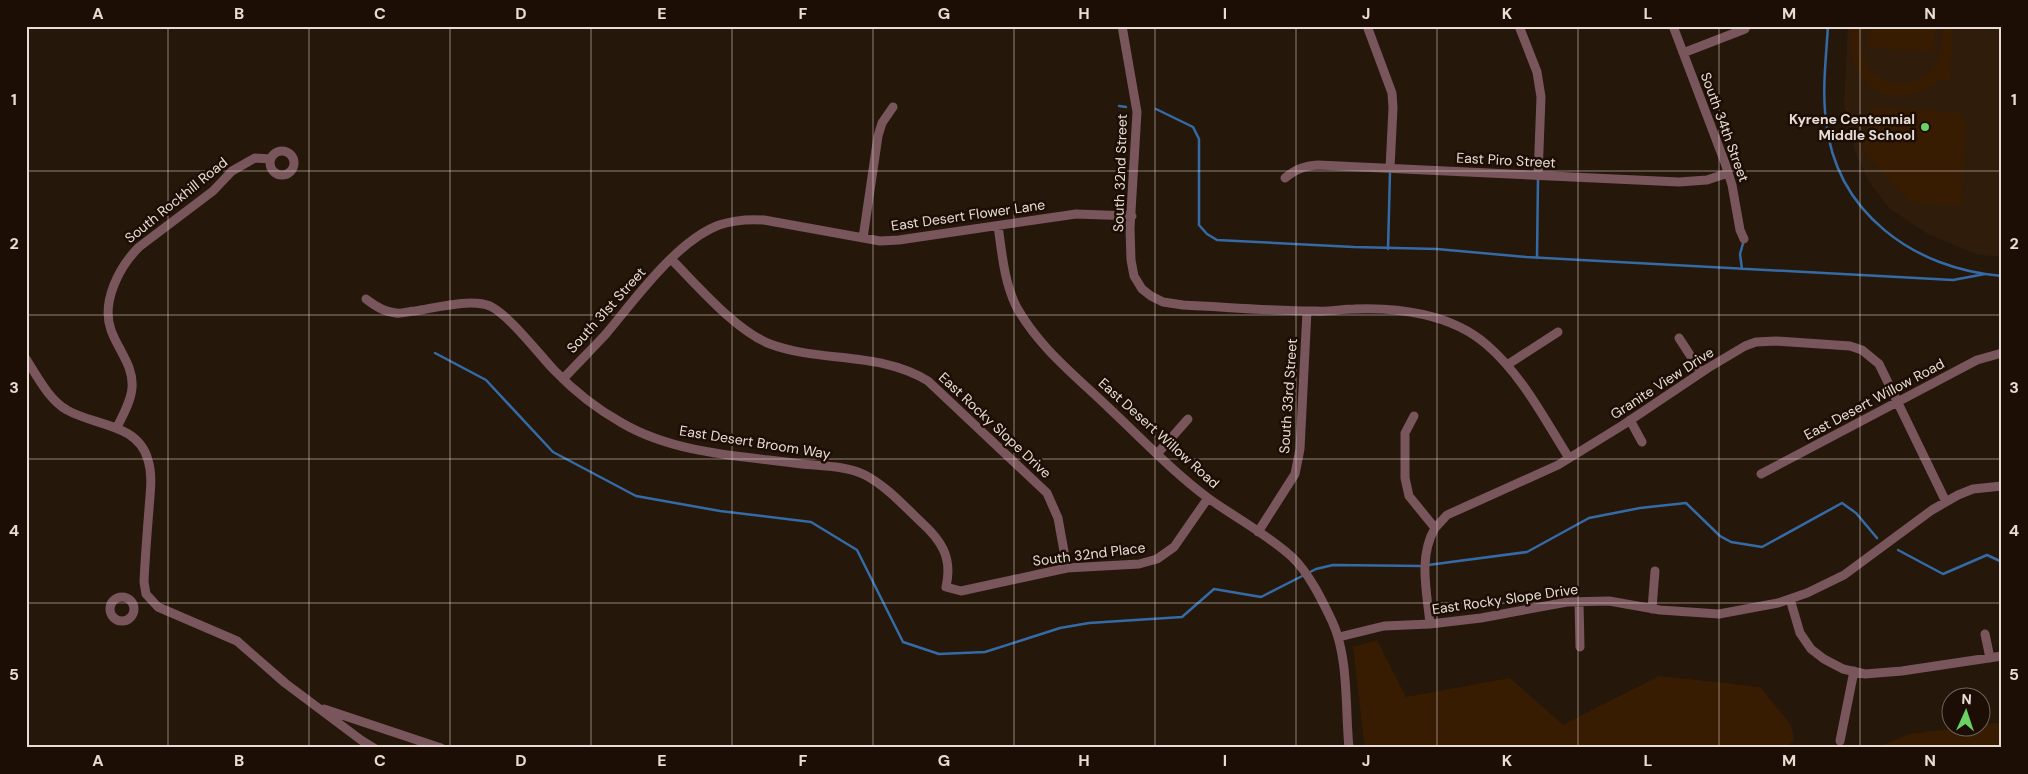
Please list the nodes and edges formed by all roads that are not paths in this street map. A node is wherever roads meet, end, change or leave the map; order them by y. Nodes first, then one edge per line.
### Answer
1 (1122, 26) edge
2 (1367, 26) edge
3 (1520, 26) edge
4 (1673, 26) edge
5 (1745, 29) dead end
6 (1683, 53) junction
7 (893, 107) dead end
8 (270, 159) dead end
9 (1390, 168) junction
10 (1728, 173) junction
11 (1538, 176) junction
12 (1285, 178) dead end
13 (1132, 216) junction
14 (998, 226) junction
15 (863, 238) junction
16 (1744, 239) dead end
17 (672, 260) junction
18 (366, 299) dead end
19 (1307, 311) junction
20 (1558, 332) dead end
21 (1679, 338) dead end
22 (2002, 353) edge
23 (26, 359) edge
24 (1507, 365) junction
25 (1701, 372) junction
26 (563, 379) junction
27 (1898, 401) junction
28 (1414, 416) dead end
29 (1188, 419) dead end
30 (1630, 420) junction
31 (117, 427) junction
32 (1642, 442) dead end
33 (1157, 454) junction
34 (1569, 458) junction
35 (1761, 474) dead end
36 (2002, 486) edge
37 (1208, 498) junction
38 (1946, 502) junction
39 (1435, 528) junction
40 (1258, 532) junction
41 (1067, 568) junction
42 (1655, 571) dead end
43 (946, 587) joint
44 (146, 594) junction
45 (1790, 599) junction
46 (1579, 602) junction
47 (133, 603) dead end
48 (1652, 608) junction
49 (1430, 624) junction
50 (1986, 634) dead end
51 (1338, 637) junction
52 (1580, 647) dead end
53 (2002, 656) edge
54 (1990, 658) junction
55 (1854, 671) junction
56 (317, 706) junction
57 (1840, 741) dead end
58 (438, 747) edge
59 (374, 748) edge
60 (1349, 748) edge

1 - 13 street, South 32nd Street
2 - 9 street
3 - 11 street
4 - 6 street, South 34th Street
5 - 6 street
6 - 10 street, South 34th Street
7 - 15 street
8 - 31 street, South Rockhill Road
9 - 11 street, East Piro Street
9 - 12 street, East Piro Street
10 - 11 street, East Piro Street
10 - 16 street, South 34th Street
13 - 14 street, East Desert Flower Lane
13 - 19 street, South 32nd Street
14 - 15 street, East Desert Flower Lane
14 - 33 street, East Desert Willow Road
15 - 17 street, East Desert Flower Lane
17 - 26 street, South 31st Street
17 - 41 street, East Rocky Slope Drive
18 - 26 street, East Desert Broom Way
19 - 24 street
19 - 40 street, South 33rd Street
20 - 24 street
21 - 25 street
22 - 27 street, East Desert Willow Road
23 - 31 street
24 - 34 street
25 - 27 street, Granite View Drive
25 - 30 street, Granite View Drive
26 - 43 street, East Desert Broom Way
27 - 35 street, East Desert Willow Road
27 - 38 street, Granite View Drive
28 - 39 street
29 - 33 street
30 - 32 street
30 - 34 street, Granite View Drive
31 - 44 street
33 - 37 street, East Desert Willow Road
34 - 39 street, Granite View Drive
36 - 38 street, East Rocky Slope Drive
37 - 40 street, East Desert Willow Road
37 - 41 street, South 32nd Place
38 - 45 street, East Rocky Slope Drive
39 - 49 street
40 - 51 street, East Desert Willow Road
41 - 43 street, South 32nd Place
42 - 48 street
44 - 47 street
44 - 56 street
45 - 48 street, East Rocky Slope Drive
45 - 55 street
46 - 48 street, East Rocky Slope Drive
46 - 49 street, East Rocky Slope Drive
46 - 52 street
49 - 51 street, East Rocky Slope Drive
50 - 54 street
51 - 60 street
53 - 54 street
54 - 55 street
55 - 57 street
56 - 58 street
56 - 59 street

